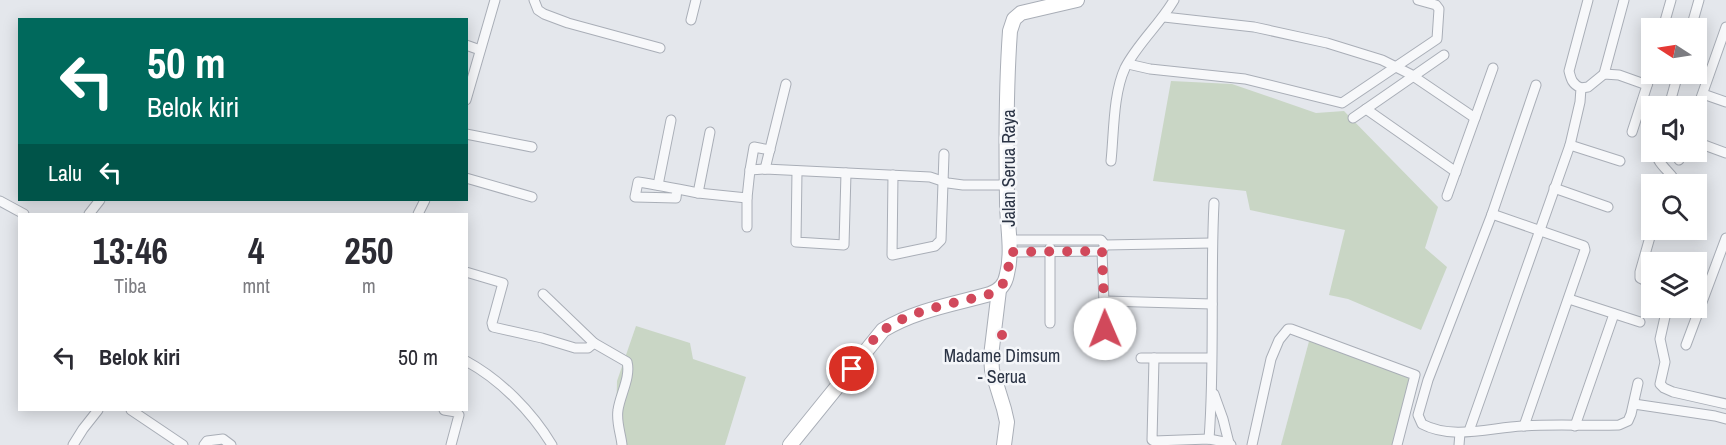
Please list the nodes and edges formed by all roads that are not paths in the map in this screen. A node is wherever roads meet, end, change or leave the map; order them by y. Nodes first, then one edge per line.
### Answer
1 (534, 0) edge
2 (696, 0) edge
3 (1077, 0) edge
4 (1174, 0) edge
5 (1418, 0) edge
6 (1588, 0) edge
7 (1624, 0) edge
8 (1671, 0) edge
9 (1699, 0) edge
10 (495, 2) edge
11 (1164, 17) junction
12 (1666, 18) edge
13 (1694, 18) edge
14 (691, 20) dead end
15 (1726, 27) edge
16 (468, 46) edge
17 (660, 48) dead end
18 (1723, 49) edge
19 (480, 50) junction
20 (1444, 55) dead end
21 (1127, 66) junction
22 (1398, 68) junction
23 (1492, 68) dead end
24 (1604, 74) junction
25 (1412, 75) junction
26 (786, 84) dead end
27 (1647, 85) joint
28 (1536, 86) dead end
29 (1581, 88) junction
30 (468, 93) edge
31 (1703, 94) joint
32 (1726, 102) edge
33 (1366, 109) junction
34 (1353, 118) dead end
35 (1475, 118) junction
36 (671, 120) dead end
37 (710, 132) dead end
38 (1632, 132) dead end
39 (468, 134) edge
40 (1570, 145) junction
41 (1707, 146) edge
42 (532, 147) dead end
43 (770, 150) junction
44 (1726, 153) edge
45 (944, 154) dead end
46 (1111, 161) dead end
47 (1620, 161) dead end
48 (1660, 162) edge
49 (765, 169) junction
50 (750, 170) junction
51 (796, 171) junction
52 (1456, 172) junction
53 (846, 173) junction
54 (1670, 174) edge
55 (893, 175) junction
56 (468, 179) edge
57 (943, 181) junction
58 (658, 185) junction
59 (1006, 186) junction
60 (1554, 188) junction
61 (677, 189) junction
62 (698, 193) junction
63 (1448, 196) dead end
64 (532, 197) dead end
65 (747, 198) junction
66 (0, 201) edge
67 (99, 201) edge
68 (1214, 203) dead end
69 (1608, 207) dead end
70 (22, 213) edge
71 (89, 213) edge
72 (1492, 214) junction
73 (747, 227) dead end
74 (1538, 231) junction
75 (1726, 238) edge
76 (1050, 240) junction
77 (1212, 243) junction
78 (1009, 246) junction
79 (1103, 248) junction
80 (1050, 251) junction
81 (468, 273) edge
82 (999, 290) junction
83 (543, 294) dead end
84 (1569, 299) junction
85 (1105, 301) junction
86 (1212, 304) junction
87 (1614, 314) junction
88 (1665, 318) edge
89 (1640, 322) dead end
90 (1050, 323) dead end
91 (1128, 333) dead end
92 (594, 343) junction
93 (1686, 345) dead end
94 (1141, 358) dead end
95 (1154, 358) junction
96 (1211, 358) junction
97 (468, 362) edge
98 (1638, 383) dead end
99 (1212, 391) junction
100 (1634, 404) junction
101 (1726, 404) edge
102 (97, 411) edge
103 (132, 411) edge
104 (452, 411) edge
105 (1726, 419) edge
106 (1524, 426) junction
107 (1575, 426) junction
108 (1464, 432) junction
109 (1209, 440) junction
110 (1230, 444) edge
111 (74, 445) edge
112 (183, 445) edge
113 (204, 445) edge
114 (231, 445) edge
115 (451, 445) edge
116 (552, 445) edge
117 (622, 445) edge
118 (790, 445) edge
119 (1004, 445) edge
120 (1252, 445) edge
121 (1398, 445) edge
122 (1460, 445) edge

1 - 17 street
2 - 14 street
3 - 59 main road, Jalan Serua Raya
4 - 11 street
5 - 22 street
6 - 29 street
7 - 24 street
8 - 12 street
9 - 13 street
10 - 19 street
11 - 21 street
11 - 22 street
15 - 18 street
16 - 19 street
18 - 31 street
19 - 30 street
20 - 25 street
21 - 22 street
21 - 46 street
22 - 25 street
23 - 35 street
24 - 27 street
24 - 29 street
25 - 33 street
25 - 35 street
26 - 43 street
27 - 38 street
28 - 72 street
29 - 40 street
31 - 32 street
33 - 34 street
33 - 52 street
35 - 52 street
36 - 58 street
37 - 62 street
39 - 42 street
40 - 47 street
40 - 60 street
41 - 44 street
43 - 49 street
43 - 50 street
45 - 57 street
48 - 54 street
49 - 50 street
49 - 51 street
50 - 65 street
51 - 53 street
51 - 53 street
52 - 63 street
53 - 55 street
55 - 57 street
55 - 57 street
56 - 64 street
57 - 59 street
58 - 61 street
58 - 61 street
59 - 78 main road, Jalan Serua Raya
60 - 69 street
60 - 74 street
61 - 62 street
62 - 65 street
65 - 73 street
66 - 70 street
67 - 71 street
68 - 77 street
72 - 74 street
72 - 108 street
74 - 84 street
74 - 108 street
75 - 93 street
76 - 78 street
76 - 79 street
76 - 80 street
77 - 79 street
77 - 86 street
78 - 80 street
78 - 82 main road, Jalan Serua Raya
79 - 80 street
79 - 85 street
80 - 90 street
81 - 92 street
82 - 118 main road
82 - 119 main road, Jalan Serua Raya
83 - 92 street
84 - 87 street
84 - 106 street
85 - 86 street
85 - 91 street
86 - 96 street
87 - 89 street
87 - 107 street
88 - 101 street
92 - 117 street
94 - 95 street
95 - 96 street
95 - 109 street
96 - 99 street
97 - 116 street
98 - 100 street
99 - 109 street
99 - 110 street
100 - 105 street
100 - 107 street
102 - 111 street
103 - 112 street
104 - 115 street
106 - 107 street
106 - 108 street
108 - 122 street
109 - 110 street
113 - 114 street
120 - 121 street

